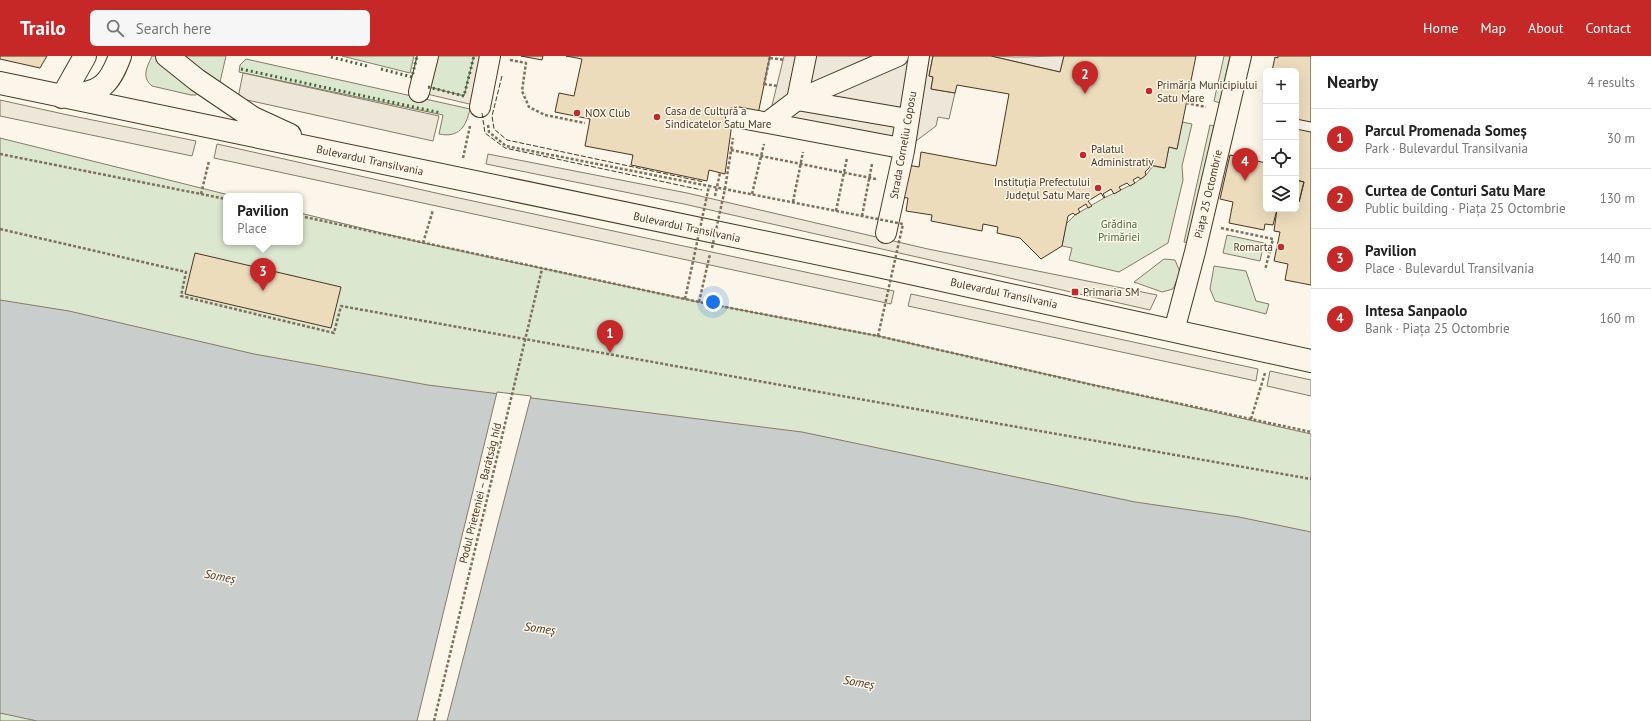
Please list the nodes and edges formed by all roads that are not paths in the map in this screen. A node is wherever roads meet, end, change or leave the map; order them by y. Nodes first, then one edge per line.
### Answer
1 (86, 56) edge
2 (120, 56) edge
3 (167, 56) edge
4 (428, 56) edge
5 (491, 56) edge
6 (806, 56) edge
7 (898, 56) edge
8 (919, 56) edge
9 (1240, 56) edge
10 (0, 83) edge
11 (419, 92) dead end
12 (62, 97) junction
13 (805, 101) junction
14 (856, 110) junction
15 (483, 113) road end
16 (882, 114) junction
17 (736, 117) road end
18 (907, 119) junction
19 (768, 122) junction
20 (807, 130) junction
21 (851, 138) junction
22 (876, 143) junction
23 (327, 151) junction
24 (886, 233) dead end
25 (1174, 331) junction
26 (1311, 361) edge

1 - 12 street
2 - 12 street, Bulevardul Transilvania
3 - 23 street
4 - 11 street
5 - 15 street
6 - 13 street
7 - 13 street
8 - 18 street, Strada Corneliu Coposu
9 - 25 street, Piața 25 Octombrie
10 - 12 street, Bulevardul Transilvania
12 - 23 street, Bulevardul Transilvania
13 - 14 street
13 - 19 street
13 - 20 street
14 - 16 street
14 - 21 street
16 - 18 street
16 - 22 street
17 - 19 street
18 - 22 street
18 - 24 street, Strada Corneliu Coposu
19 - 20 street
20 - 21 street
21 - 22 street
23 - 25 street, Bulevardul Transilvania
25 - 26 street, Bulevardul Transilvania

